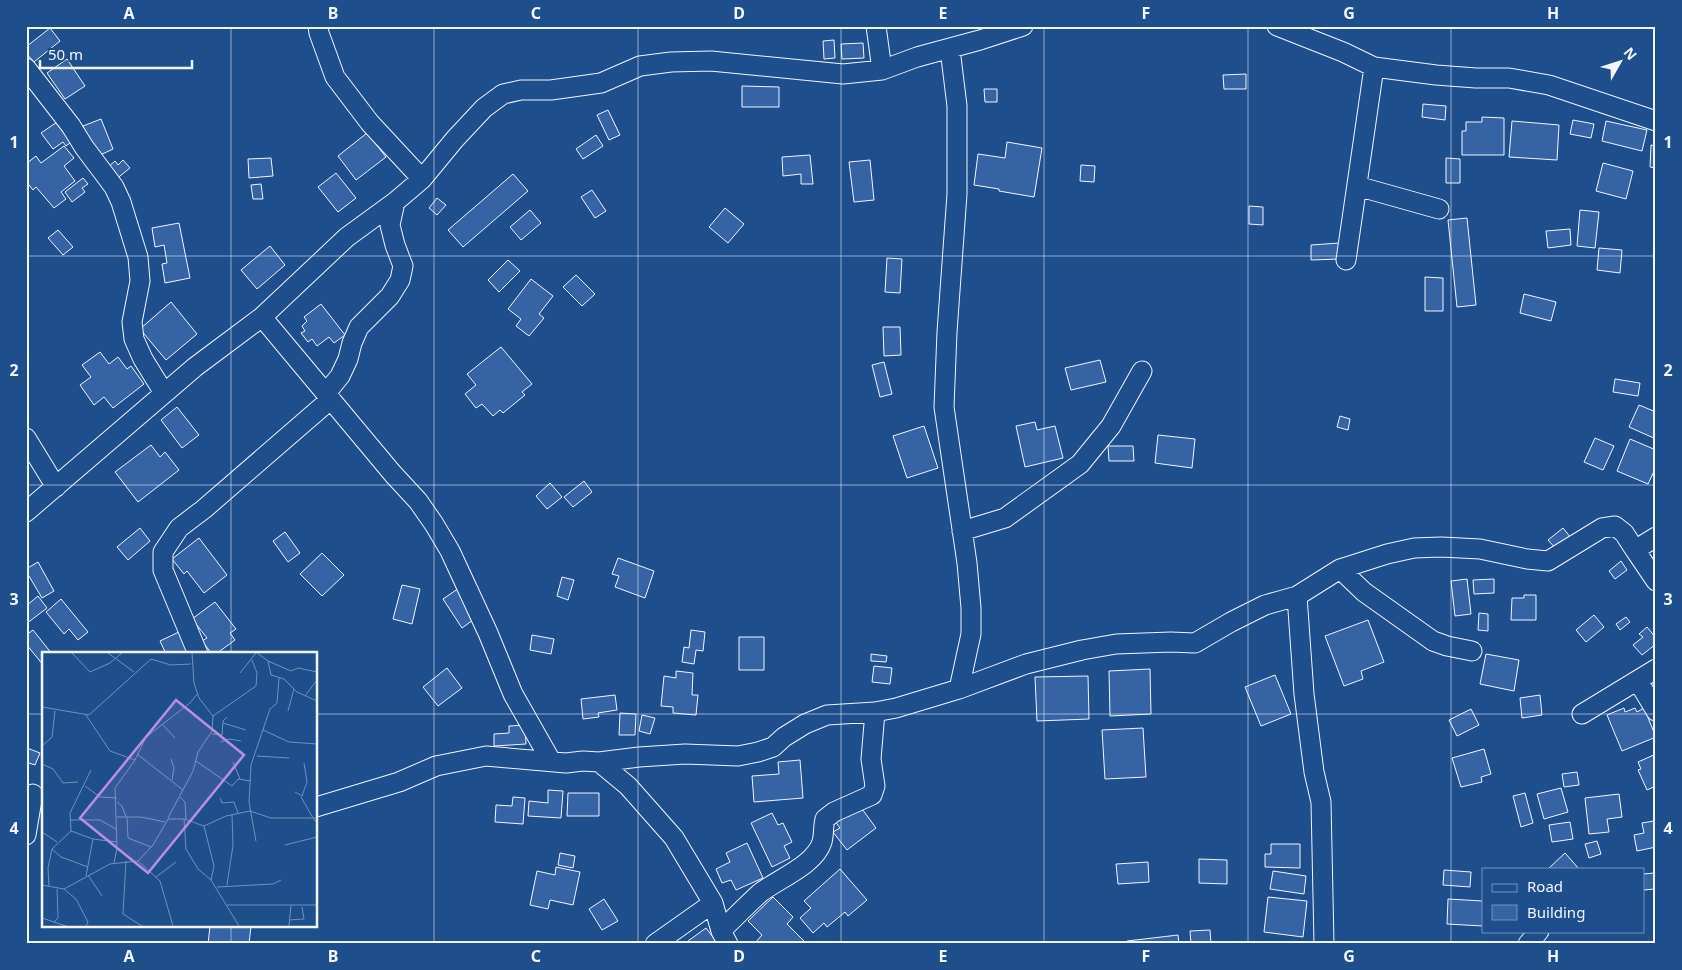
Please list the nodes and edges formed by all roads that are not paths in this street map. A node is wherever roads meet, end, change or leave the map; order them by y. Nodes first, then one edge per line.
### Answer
1 (318, 26) edge
2 (876, 26) edge
3 (1023, 26) edge
4 (1277, 26) edge
5 (950, 49) junction
6 (1374, 67) junction
7 (26, 68) edge
8 (882, 70) junction
9 (1656, 121) edge
10 (422, 179) junction
11 (1357, 186) junction
12 (395, 202) junction
13 (1439, 209) dead end
14 (1346, 260) dead end
15 (262, 317) junction
16 (1142, 371) dead end
17 (164, 393) junction
18 (329, 396) junction
19 (26, 438) edge
20 (56, 487) junction
21 (26, 512) edge
22 (962, 531) junction
23 (1656, 537) edge
24 (1635, 550) junction
25 (1340, 569) junction
26 (1656, 581) edge
27 (1297, 596) junction
28 (1472, 651) dead end
29 (197, 652) edge
30 (1656, 669) edge
31 (1638, 681) junction
32 (959, 689) junction
33 (1656, 711) edge
34 (875, 712) junction
35 (1582, 714) dead end
36 (551, 761) junction
37 (599, 762) junction
38 (34, 793) edge
39 (318, 806) edge
40 (26, 835) edge
41 (713, 904) junction
42 (1537, 932) edge
43 (725, 937) edge
44 (655, 944) edge
45 (1324, 944) edge
46 (1528, 944) edge

1 - 10 street
2 - 8 street
3 - 5 street
4 - 6 street
5 - 8 street
5 - 22 street
6 - 9 street
6 - 11 street
7 - 17 street
8 - 10 street
10 - 12 street
11 - 13 street
11 - 14 street
12 - 15 street
12 - 18 street
15 - 17 street
15 - 18 street
16 - 22 street
17 - 20 street
18 - 29 street
18 - 36 street
19 - 20 street
20 - 21 street
22 - 32 street
23 - 24 street
24 - 25 street
24 - 26 street
25 - 27 street
25 - 28 street
27 - 32 street
27 - 45 street
30 - 31 street
31 - 33 street
31 - 35 street
32 - 34 street
34 - 37 street
34 - 43 street
36 - 37 street
36 - 39 street
37 - 41 street
38 - 40 street
41 - 43 street
41 - 44 street
42 - 46 street

